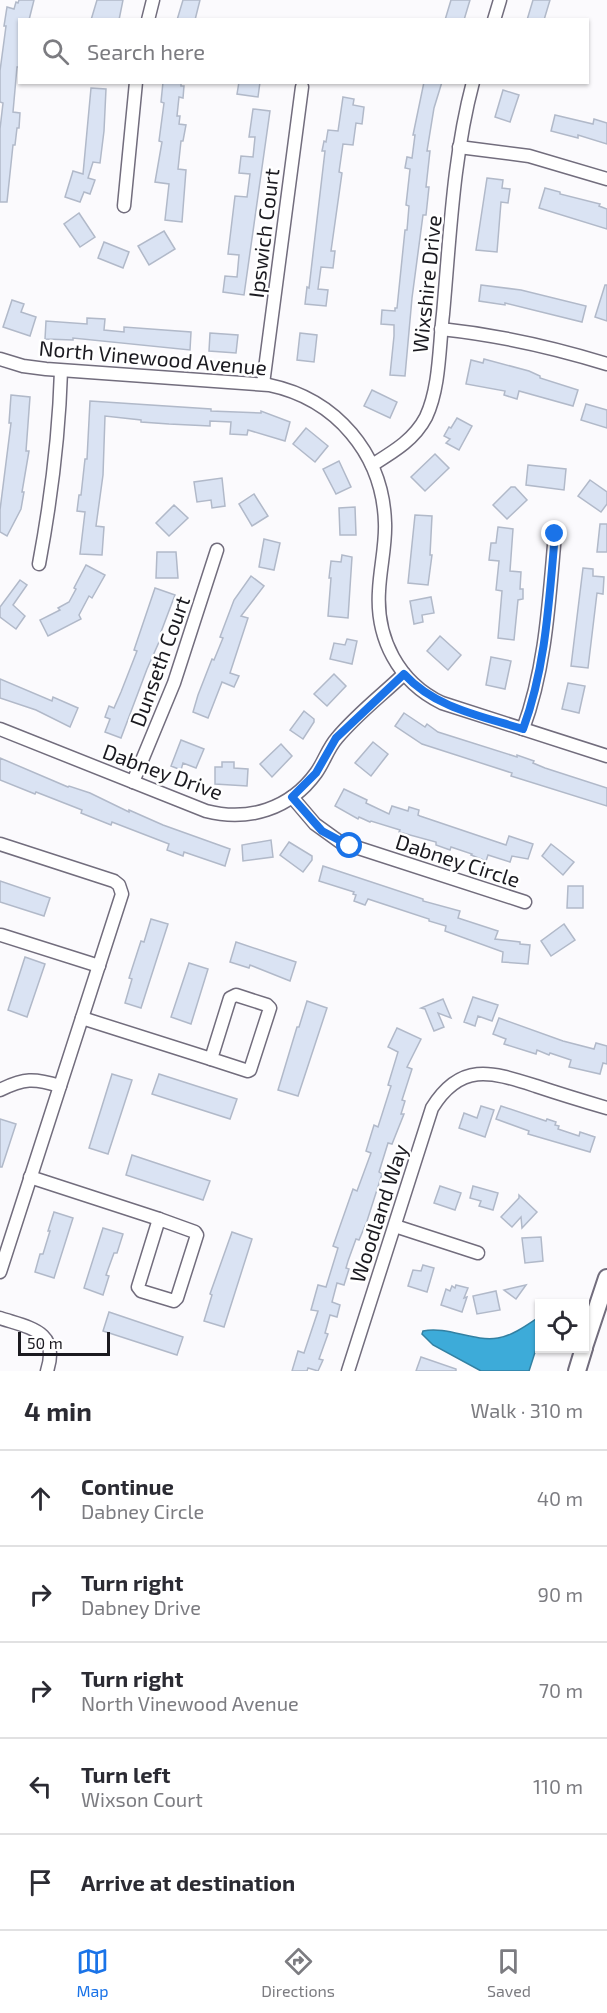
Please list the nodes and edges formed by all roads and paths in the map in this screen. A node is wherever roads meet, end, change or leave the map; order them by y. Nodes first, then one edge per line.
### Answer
1 (153, 0) edge
2 (500, 0) edge
3 (148, 18) edge
4 (495, 18) edge
5 (136, 84) edge
6 (473, 84) edge
7 (302, 87) dead end
8 (459, 147) junction
9 (607, 179) edge
10 (124, 206) dead end
11 (441, 329) junction
12 (0, 359) edge
13 (607, 364) edge
14 (61, 371) junction
15 (263, 384) junction
16 (372, 465) junction
17 (555, 534) dead end
18 (217, 550) dead end
19 (39, 564) dead end
20 (404, 674) junction
21 (0, 729) edge
22 (523, 729) junction
23 (607, 756) edge
24 (133, 782) junction
25 (292, 797) junction
26 (0, 843) edge
27 (525, 902) dead end
28 (0, 936) edge
29 (99, 966) junction
30 (82, 1018) junction
31 (211, 1059) junction
32 (60, 1086) junction
33 (0, 1090) edge
34 (607, 1108) edge
35 (30, 1177) junction
36 (159, 1219) junction
37 (395, 1226) junction
38 (478, 1253) dead end
39 (0, 1272) edge
40 (607, 1278) edge
41 (0, 1318) edge
42 (589, 1333) edge
43 (582, 1353) edge
44 (48, 1371) edge
45 (348, 1371) edge
46 (577, 1371) edge

1 - 3 street
2 - 4 street
5 - 10 street
6 - 8 street, Wixshire Drive
7 - 15 street, Ipswich Court
8 - 9 street
8 - 11 street, Wixshire Drive
11 - 13 street
11 - 16 street, Wixshire Drive
12 - 14 street, North Vinewood Avenue
14 - 15 street, North Vinewood Avenue
14 - 19 street
15 - 16 street, North Vinewood Avenue
16 - 20 street, North Vinewood Avenue
17 - 22 street
18 - 24 street, Dunseth Court
20 - 22 street, North Vinewood Avenue
20 - 25 street, Dabney Drive
21 - 24 street, Dabney Drive
22 - 23 street, North Vinewood Avenue
24 - 25 street, Dabney Drive
25 - 27 street, Dabney Circle
26 - 29 street
28 - 29 street
29 - 30 street
30 - 31 street
30 - 32 street
31 - 31 street
32 - 33 street
32 - 35 street
34 - 37 street, Woodland Way
35 - 36 street
35 - 39 street
36 - 36 street
37 - 38 street
37 - 45 street, Woodland Way
40 - 42 street
41 - 44 street
43 - 46 street

